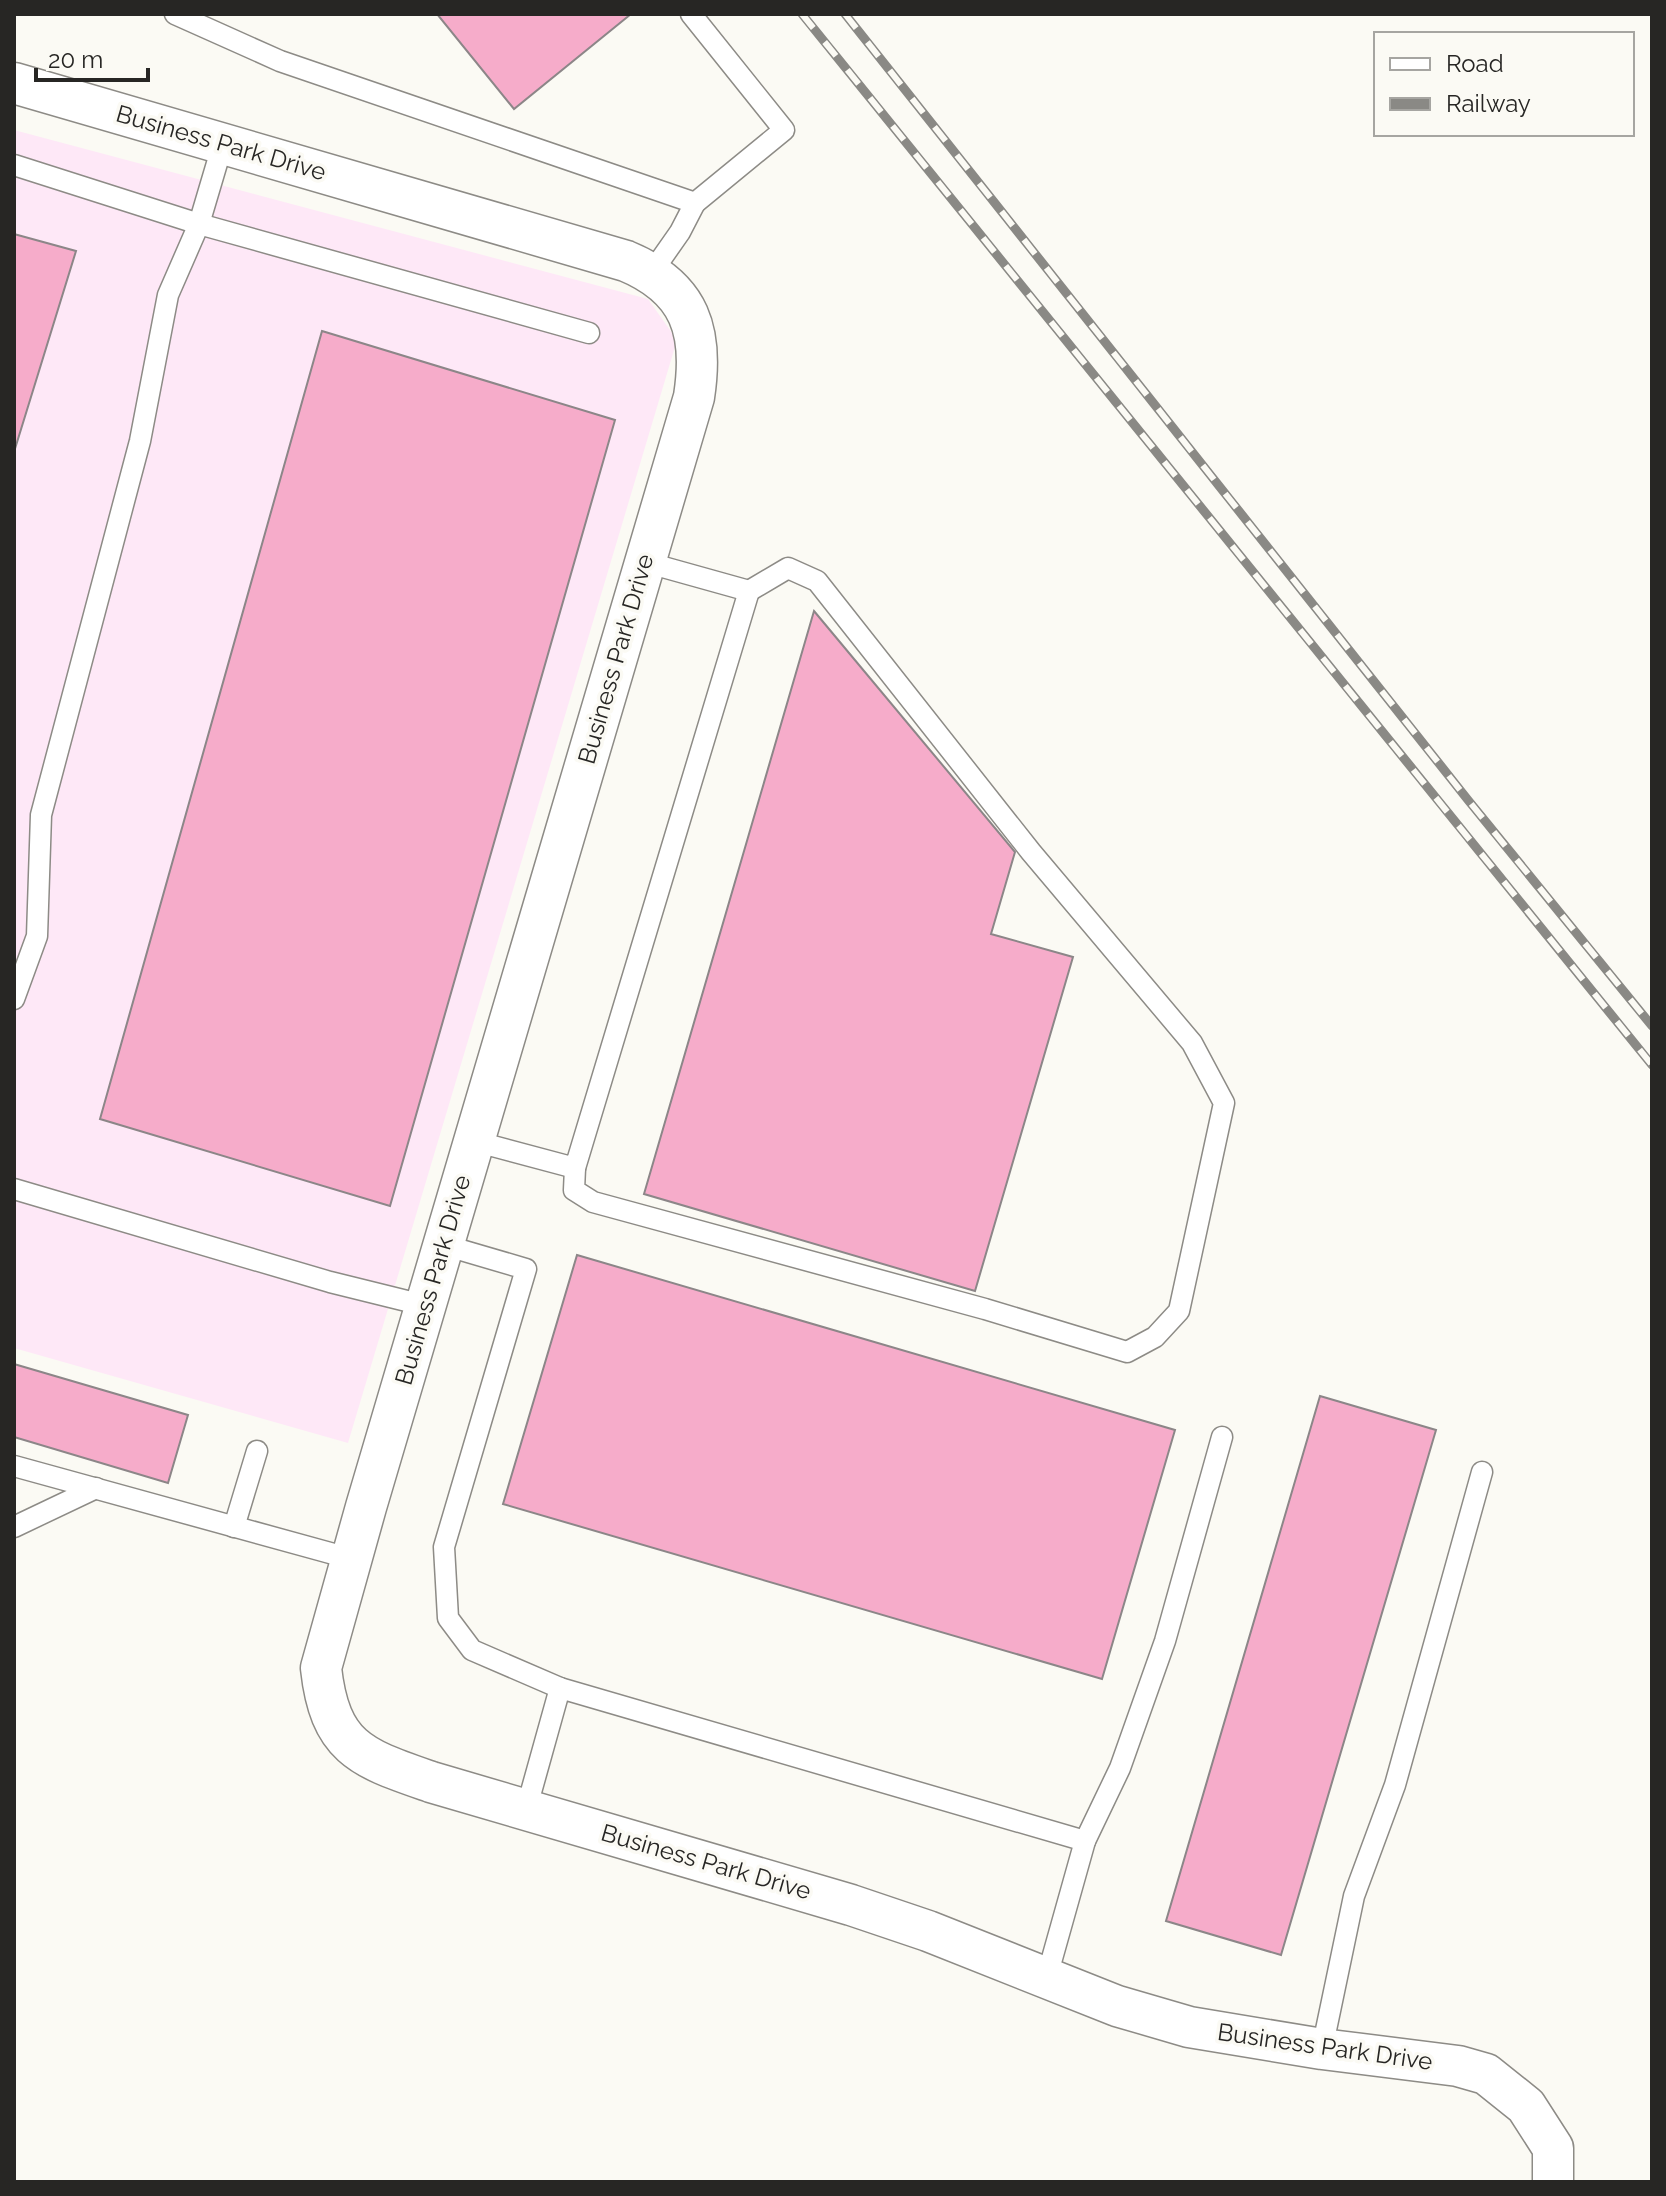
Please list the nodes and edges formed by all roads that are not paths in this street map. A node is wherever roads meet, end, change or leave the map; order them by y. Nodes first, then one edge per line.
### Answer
1 (175, 14) edge
2 (691, 14) edge
3 (14, 83) edge
4 (223, 143) junction
5 (14, 165) edge
6 (695, 203) junction
7 (199, 224) junction
8 (652, 272) junction
9 (589, 333) dead end
10 (645, 562) junction
11 (749, 591) junction
12 (14, 999) edge
13 (474, 1141) junction
14 (575, 1168) junction
15 (14, 1189) edge
16 (444, 1245) junction
17 (427, 1306) junction
18 (1222, 1437) dead end
19 (257, 1451) dead end
20 (14, 1466) edge
21 (1482, 1472) dead end
22 (96, 1488) junction
23 (14, 1527) edge
24 (234, 1527) junction
25 (352, 1559) junction
26 (560, 1688) junction
27 (526, 1810) junction
28 (1085, 1841) junction
29 (1046, 1980) junction
30 (1322, 2049) junction
31 (1553, 2182) edge

1 - 6 lane
2 - 6 lane
3 - 4 street, Business Park Drive
4 - 7 lane
4 - 8 street, Business Park Drive
5 - 7 lane
6 - 8 lane
7 - 9 lane
7 - 12 lane
8 - 10 street, Business Park Drive
10 - 11 lane
10 - 13 street, Business Park Drive
11 - 14 lane
11 - 14 lane
13 - 14 lane
13 - 16 street, Business Park Drive
15 - 17 lane
16 - 17 street, Business Park Drive
16 - 26 lane
17 - 25 street, Business Park Drive
18 - 28 lane
19 - 24 lane
20 - 22 lane
21 - 30 lane
22 - 23 lane
22 - 24 lane
24 - 25 lane
25 - 27 street, Business Park Drive
26 - 27 lane
26 - 28 lane
27 - 29 street, Business Park Drive
28 - 29 lane
29 - 30 street, Business Park Drive
30 - 31 street, Business Park Drive

